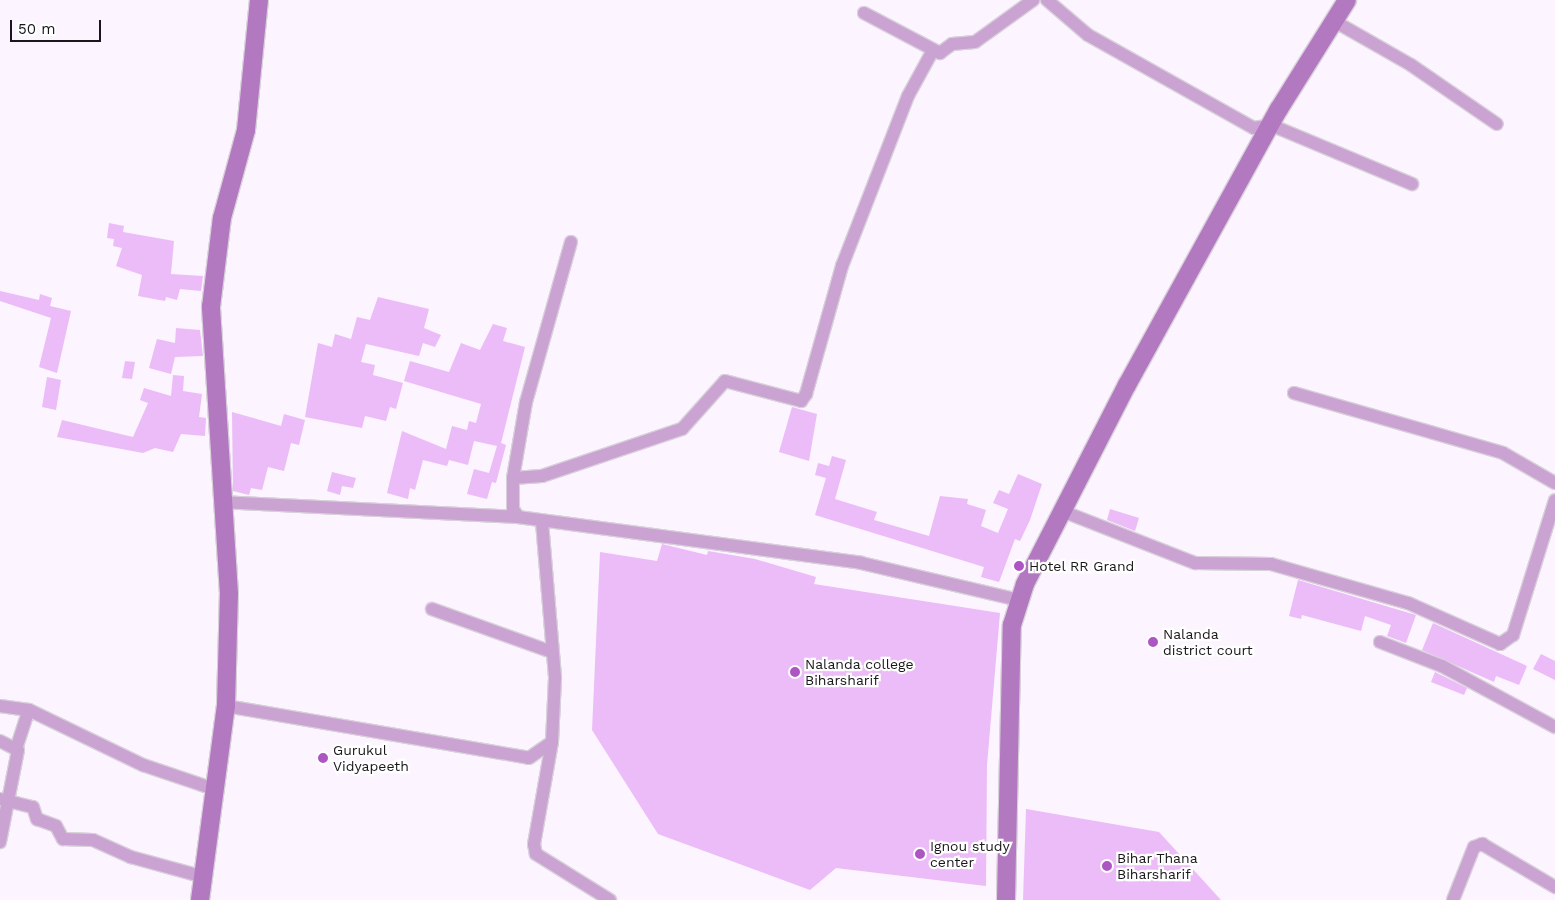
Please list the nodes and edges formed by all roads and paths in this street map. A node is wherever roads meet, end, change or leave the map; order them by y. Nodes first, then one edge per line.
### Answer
1 (259, 0) edge
2 (1034, 0) edge
3 (1046, 0) edge
4 (1347, 0) edge
5 (864, 13) dead end
6 (1334, 21) junction
7 (932, 52) junction
8 (1497, 124) dead end
9 (1271, 125) junction
10 (1412, 184) dead end
11 (571, 242) dead end
12 (1294, 393) dead end
13 (513, 478) junction
14 (1555, 483) edge
15 (1555, 500) edge
16 (221, 502) junction
17 (1062, 511) junction
18 (518, 517) junction
19 (542, 522) junction
20 (1020, 600) junction
21 (432, 609) dead end
22 (1380, 642) dead end
23 (549, 651) junction
24 (0, 706) edge
25 (226, 706) junction
26 (29, 710) junction
27 (1554, 723) edge
28 (0, 741) edge
29 (552, 742) junction
30 (17, 746) junction
31 (218, 790) junction
32 (4, 800) edge
33 (0, 842) edge
34 (204, 877) junction
35 (1555, 887) edge
36 (200, 900) edge
37 (610, 900) edge
38 (1006, 900) edge
39 (1453, 900) edge

1 - 16 main road
2 - 7 street
3 - 9 street
4 - 6 main road
5 - 7 street
6 - 8 street
6 - 9 main road
7 - 13 street
9 - 10 street
9 - 17 main road
11 - 13 street
12 - 14 street
13 - 18 street
15 - 17 street
16 - 18 street
16 - 25 main road
17 - 20 main road
18 - 19 street
19 - 20 street
19 - 23 street
20 - 38 main road
21 - 23 street
22 - 27 street
23 - 29 street
24 - 26 street
25 - 29 street
25 - 31 main road
26 - 30 street
26 - 31 street
28 - 30 street
29 - 37 street
30 - 32 street
31 - 34 main road
32 - 33 street
32 - 34 street
34 - 36 main road
35 - 39 street

